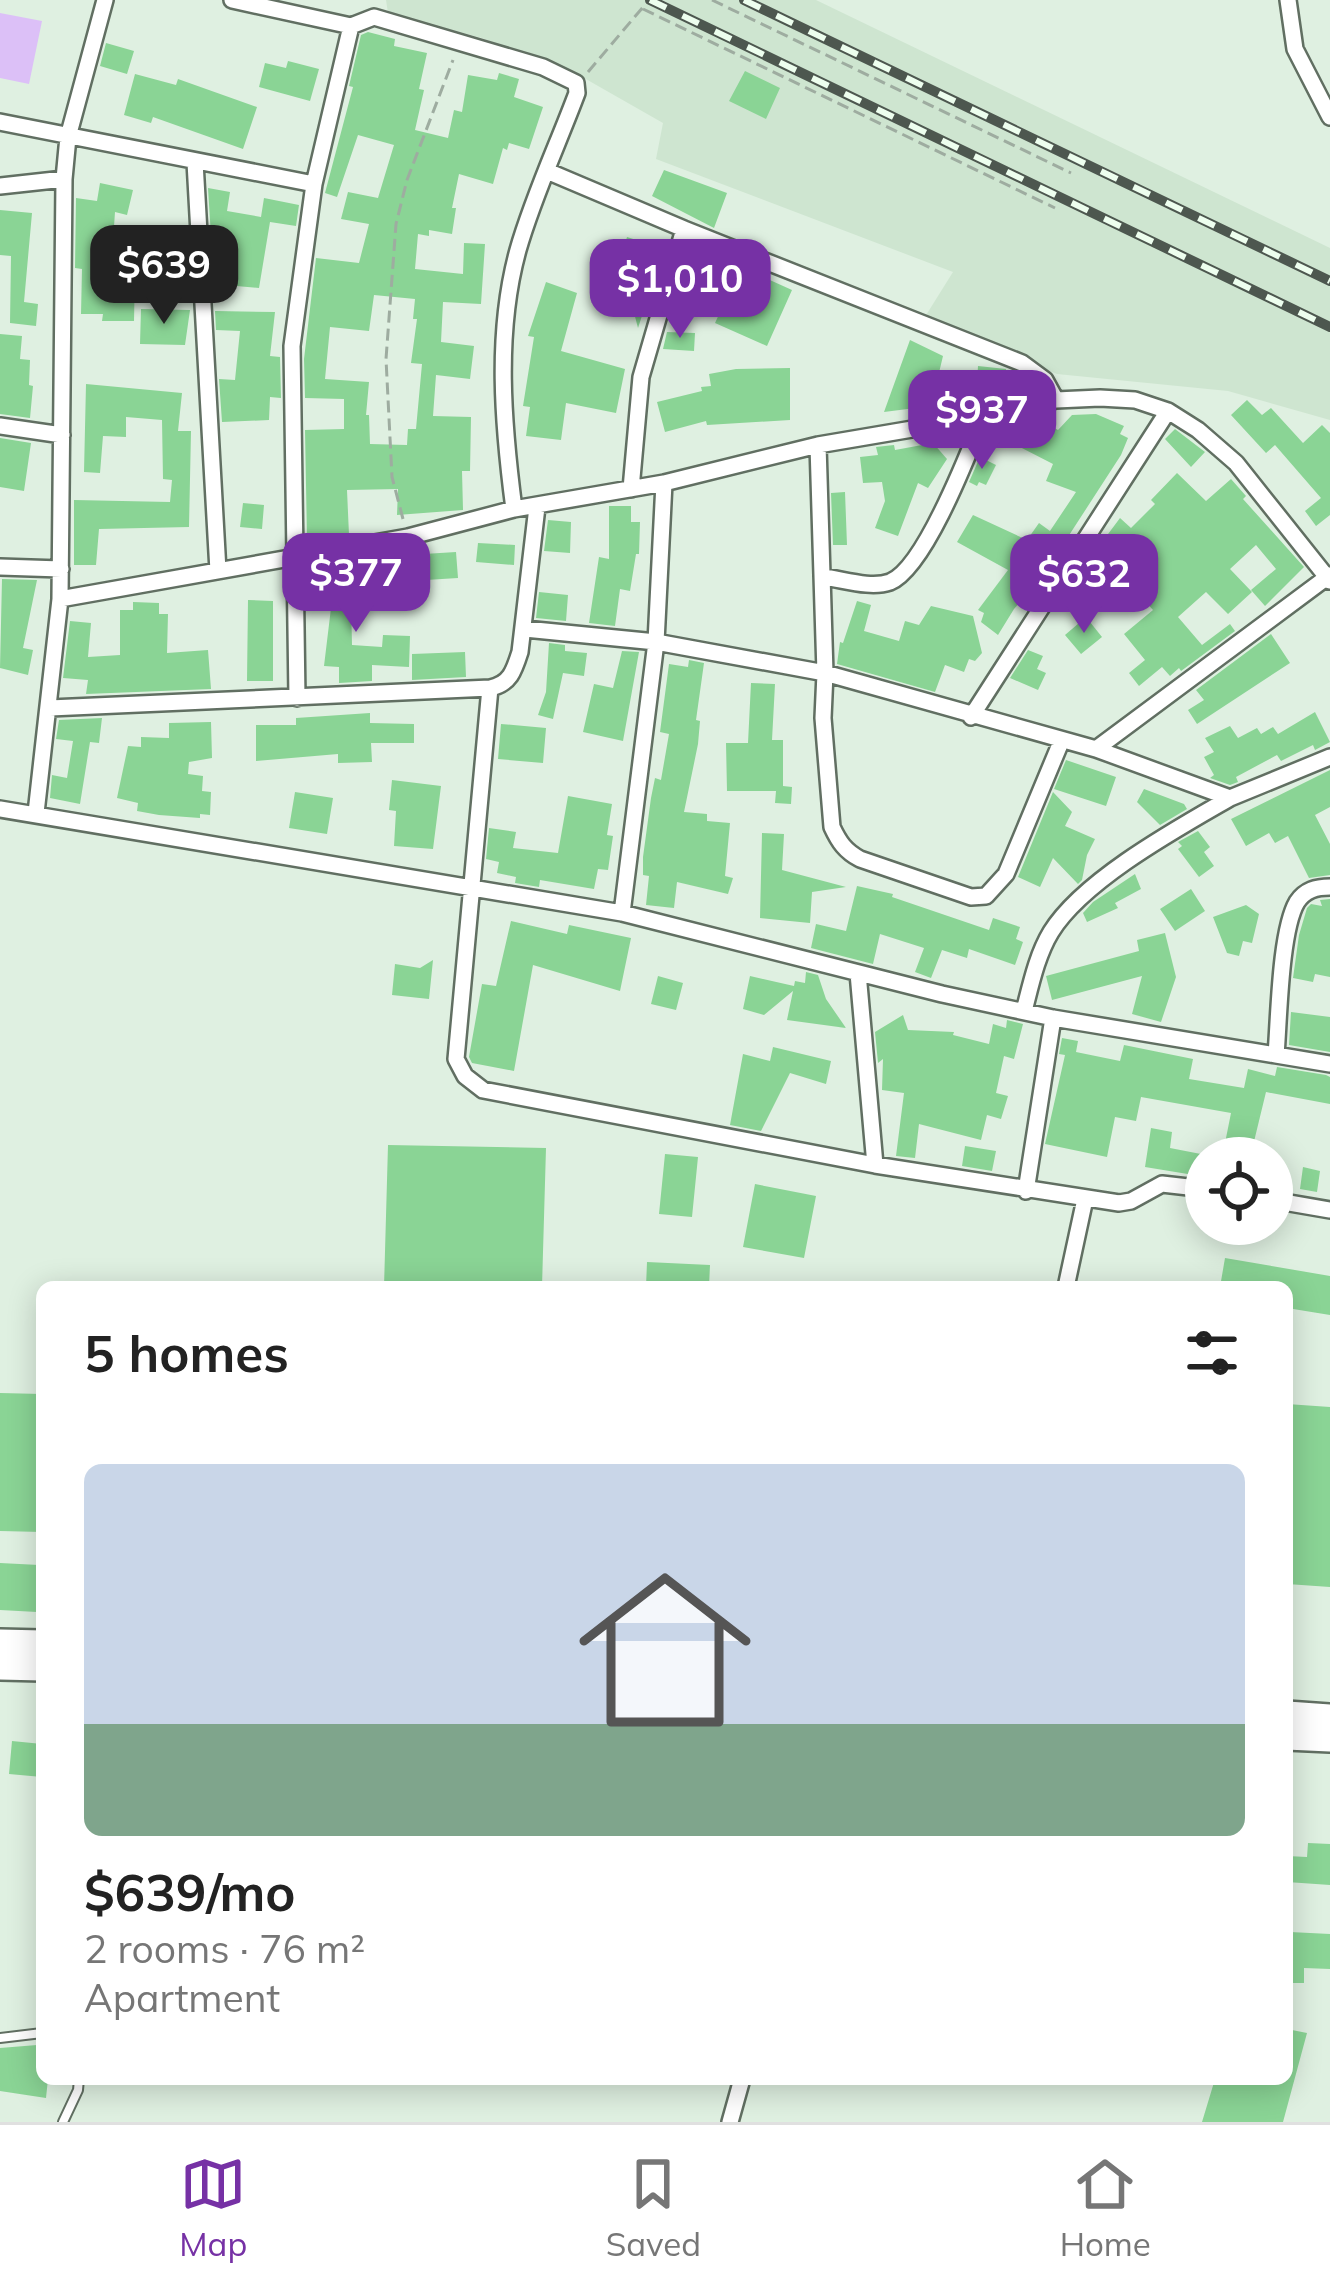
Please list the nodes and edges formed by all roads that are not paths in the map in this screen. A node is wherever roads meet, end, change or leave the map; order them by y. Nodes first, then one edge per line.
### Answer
1 (106, 0) edge
2 (232, 0) edge
3 (1288, 0) edge
4 (351, 26) junction
5 (1330, 117) edge
6 (0, 122) edge
7 (68, 137) junction
8 (196, 162) junction
9 (547, 171) junction
10 (64, 178) junction
11 (314, 184) junction
12 (0, 186) edge
13 (684, 229) junction
14 (1056, 400) junction
15 (1168, 411) junction
16 (983, 417) junction
17 (0, 426) edge
18 (62, 435) junction
19 (818, 445) junction
20 (664, 483) junction
21 (631, 489) junction
22 (536, 507) junction
23 (514, 509) junction
24 (297, 558) junction
25 (0, 567) edge
26 (61, 569) junction
27 (218, 571) junction
28 (823, 577) junction
29 (1329, 578) edge
30 (60, 599) junction
31 (525, 629) junction
32 (656, 642) junction
33 (826, 673) junction
34 (490, 688) junction
35 (297, 698) junction
36 (50, 708) junction
37 (971, 717) junction
38 (1061, 742) junction
39 (1096, 749) junction
40 (1330, 757) edge
41 (1230, 798) junction
42 (0, 809) edge
43 (36, 813) junction
44 (1330, 887) edge
45 (472, 890) junction
46 (622, 913) junction
47 (858, 973) junction
48 (1024, 1011) junction
49 (1053, 1018) junction
50 (1276, 1055) junction
51 (1330, 1064) edge
52 (874, 1165) junction
53 (1185, 1187) edge
54 (1026, 1191) junction
55 (1085, 1198) junction
56 (1293, 1204) edge
57 (1330, 1210) edge
58 (1067, 1281) edge
59 (0, 1643) edge
60 (36, 1644) edge
61 (0, 1666) edge
62 (36, 1667) edge
63 (1293, 1715) edge
64 (1330, 1718) edge
65 (1293, 1736) edge
66 (1330, 1738) edge
67 (36, 2034) edge
68 (0, 2038) edge
69 (78, 2085) edge
70 (740, 2085) edge
71 (63, 2122) edge
72 (730, 2122) edge

1 - 7 street
2 - 4 street
3 - 5 street
4 - 9 street
4 - 11 street
6 - 7 street
7 - 8 street
7 - 10 street
8 - 11 street
8 - 27 street
9 - 13 street
9 - 23 street
10 - 12 street
10 - 18 street
11 - 24 street
13 - 14 street
13 - 21 street
14 - 15 street
14 - 16 street
15 - 29 street
15 - 37 street
16 - 19 street
16 - 28 street
17 - 18 street
18 - 26 street
19 - 20 street
19 - 28 street
20 - 21 street
20 - 32 street
21 - 22 street
22 - 23 street
22 - 31 street
23 - 24 street
24 - 27 street
24 - 35 street
25 - 26 street
26 - 30 street
27 - 30 street
28 - 33 street
29 - 39 street
30 - 36 street
31 - 32 street
31 - 34 street
32 - 33 street
32 - 46 street
33 - 37 street
33 - 38 street
34 - 35 street
34 - 45 street
35 - 36 street
36 - 43 street
37 - 38 street
38 - 39 street
39 - 41 street
40 - 41 street
41 - 48 street
42 - 43 street
43 - 45 street
44 - 50 street
45 - 46 street
45 - 52 street
46 - 47 street
47 - 48 street
47 - 52 street
48 - 49 street
49 - 50 street
49 - 54 street
50 - 51 street
52 - 54 street
53 - 55 street
54 - 55 street
55 - 58 street
56 - 57 street
59 - 60 highway
61 - 62 highway
63 - 64 highway
65 - 66 highway
67 - 68 lane
69 - 71 lane
70 - 72 street

